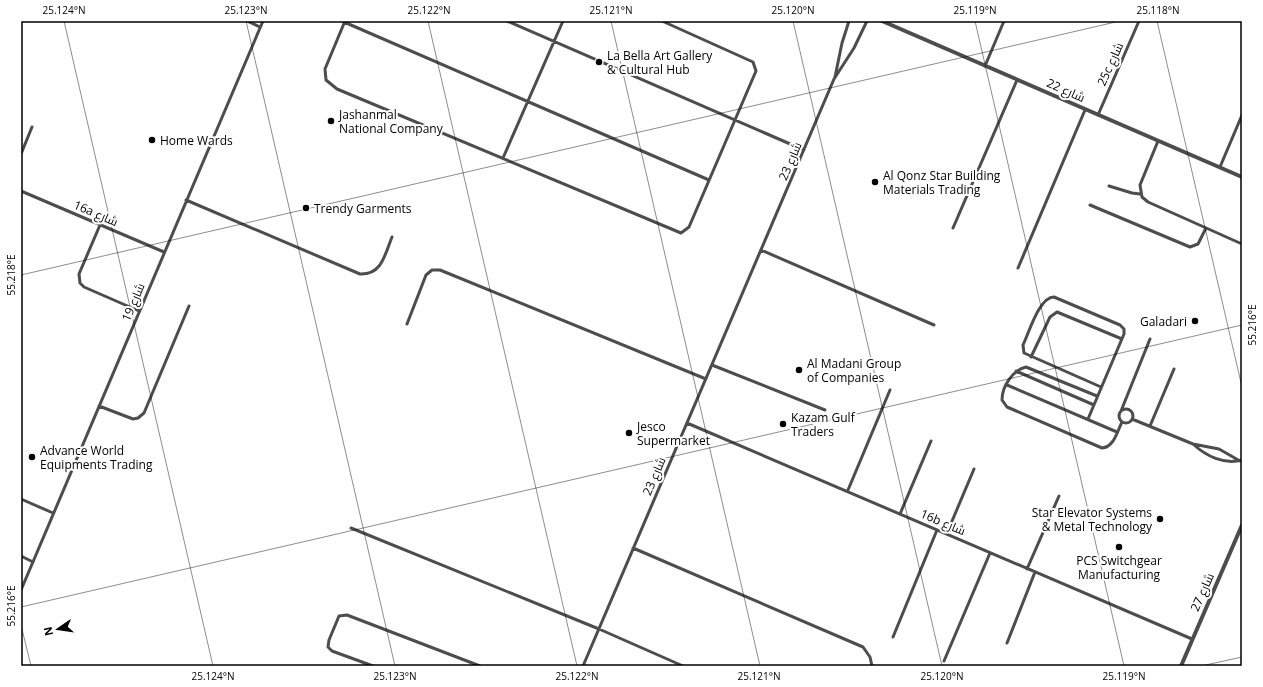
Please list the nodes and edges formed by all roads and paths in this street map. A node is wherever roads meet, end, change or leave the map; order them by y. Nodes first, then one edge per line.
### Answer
1 (246, 21) edge
2 (263, 21) edge
3 (507, 21) edge
4 (564, 21) edge
5 (662, 21) edge
6 (849, 21) edge
7 (867, 21) edge
8 (882, 21) edge
9 (1004, 21) edge
10 (1138, 21) edge
11 (344, 22) edge
12 (260, 27) junction
13 (554, 42) junction
14 (985, 66) junction
15 (834, 79) junction
16 (1017, 80) junction
17 (529, 102) junction
18 (1085, 110) junction
19 (1098, 115) junction
20 (1242, 115) edge
21 (735, 120) junction
22 (32, 127) dead end
23 (1158, 141) junction
24 (804, 150) junction
25 (21, 154) edge
26 (503, 158) junction
27 (1220, 167) junction
28 (1242, 177) edge
29 (709, 180) junction
30 (1109, 186) dead end
31 (21, 191) edge
32 (1140, 194) junction
33 (186, 200) junction
34 (1090, 205) dead end
35 (100, 225) junction
36 (952, 228) dead end
37 (1206, 228) junction
38 (392, 237) dead end
39 (1242, 244) edge
40 (761, 250) junction
41 (164, 252) junction
42 (1018, 268) dead end
43 (189, 306) dead end
44 (139, 311) junction
45 (407, 324) dead end
46 (934, 325) dead end
47 (1122, 339) junction
48 (1150, 339) dead end
49 (1031, 357) junction
50 (712, 365) junction
51 (1174, 369) dead end
52 (1016, 372) junction
53 (706, 379) junction
54 (1007, 385) junction
55 (1101, 387) junction
56 (890, 390) dead end
57 (1097, 396) junction
58 (1094, 405) junction
59 (99, 406) junction
60 (824, 410) dead end
61 (1121, 411) junction
62 (1088, 419) junction
63 (1132, 419) junction
64 (1122, 422) junction
65 (687, 423) junction
66 (1150, 426) junction
67 (1117, 432) junction
68 (931, 441) dead end
69 (1193, 444) junction
70 (1241, 460) edge
71 (974, 470) dead end
72 (848, 490) junction
73 (1059, 496) dead end
74 (21, 499) edge
75 (53, 513) junction
76 (900, 514) junction
77 (1242, 525) edge
78 (351, 528) dead end
79 (937, 530) junction
80 (947, 533) junction
81 (633, 548) junction
82 (990, 553) junction
83 (21, 556) edge
84 (33, 562) junction
85 (1027, 568) junction
86 (1035, 572) junction
87 (21, 590) edge
88 (599, 629) junction
89 (893, 637) dead end
90 (1192, 639) junction
91 (1007, 643) dead end
92 (944, 661) dead end
93 (373, 666) edge
94 (480, 666) edge
95 (583, 666) edge
96 (683, 666) edge
97 (872, 666) edge
98 (1180, 666) edge

1 - 12 lane
2 - 12 lane, شارع 19
3 - 13 lane
4 - 13 lane
5 - 21 lane
6 - 15 lane, شارع 23
7 - 15 lane, شارع 23
8 - 14 street, شارع 22
9 - 14 lane
10 - 19 lane, 25c شارع
11 - 17 lane
11 - 26 lane
12 - 33 lane, شارع 19
13 - 17 lane
13 - 21 lane
14 - 16 street, شارع 22
15 - 24 lane, شارع 23
16 - 18 street, شارع 22
16 - 36 lane
17 - 26 lane
17 - 29 lane
18 - 19 street, شارع 22
18 - 42 lane
19 - 23 street, شارع 22
20 - 27 lane
21 - 24 lane
21 - 29 lane
22 - 25 lane
23 - 27 street, شارع 22
23 - 32 lane
24 - 40 lane, شارع 23
26 - 29 lane
27 - 28 street, شارع 22
30 - 32 lane
31 - 35 lane, 16a شارع
32 - 37 lane
33 - 38 lane
33 - 41 lane, شارع 19
34 - 37 lane
35 - 41 lane, 16a شارع
35 - 44 lane
37 - 39 lane
40 - 46 lane
40 - 50 lane, شارع 23
41 - 44 lane, شارع 19
43 - 59 lane
44 - 59 lane, شارع 19
45 - 53 lane
47 - 49 lane
47 - 49 lane
47 - 55 lane
48 - 61 lane
49 - 55 lane
50 - 53 lane, شارع 23
50 - 60 lane
51 - 66 lane
52 - 54 lane
52 - 57 lane
52 - 58 lane
53 - 65 lane, شارع 23
54 - 62 lane
54 - 67 lane
55 - 57 lane
56 - 72 lane
57 - 58 lane
58 - 62 lane
59 - 75 lane, شارع 19
61 - 63 lane
61 - 64 lane
62 - 67 lane
63 - 64 lane
63 - 66 lane
64 - 67 lane
65 - 72 lane, 16b شارع
65 - 81 lane, شارع 23
66 - 69 lane
68 - 76 lane
69 - 70 lane
69 - 70 lane
71 - 80 lane
72 - 76 lane, 16b شارع
73 - 85 lane
74 - 75 lane
75 - 84 lane, شارع 19
76 - 79 lane, 16b شارع
77 - 90 street, شارع 27
78 - 88 lane
79 - 80 lane, 16b شارع
79 - 89 lane
80 - 82 lane, 16b شارع
81 - 88 lane, شارع 23
81 - 97 lane
82 - 85 lane, 16b شارع
82 - 92 lane
83 - 84 lane
84 - 87 lane, شارع 19
85 - 86 lane, 16b شارع
86 - 90 lane, 16b شارع
86 - 91 lane
88 - 95 lane, شارع 23
88 - 96 lane
90 - 98 street, شارع 27
93 - 94 lane

